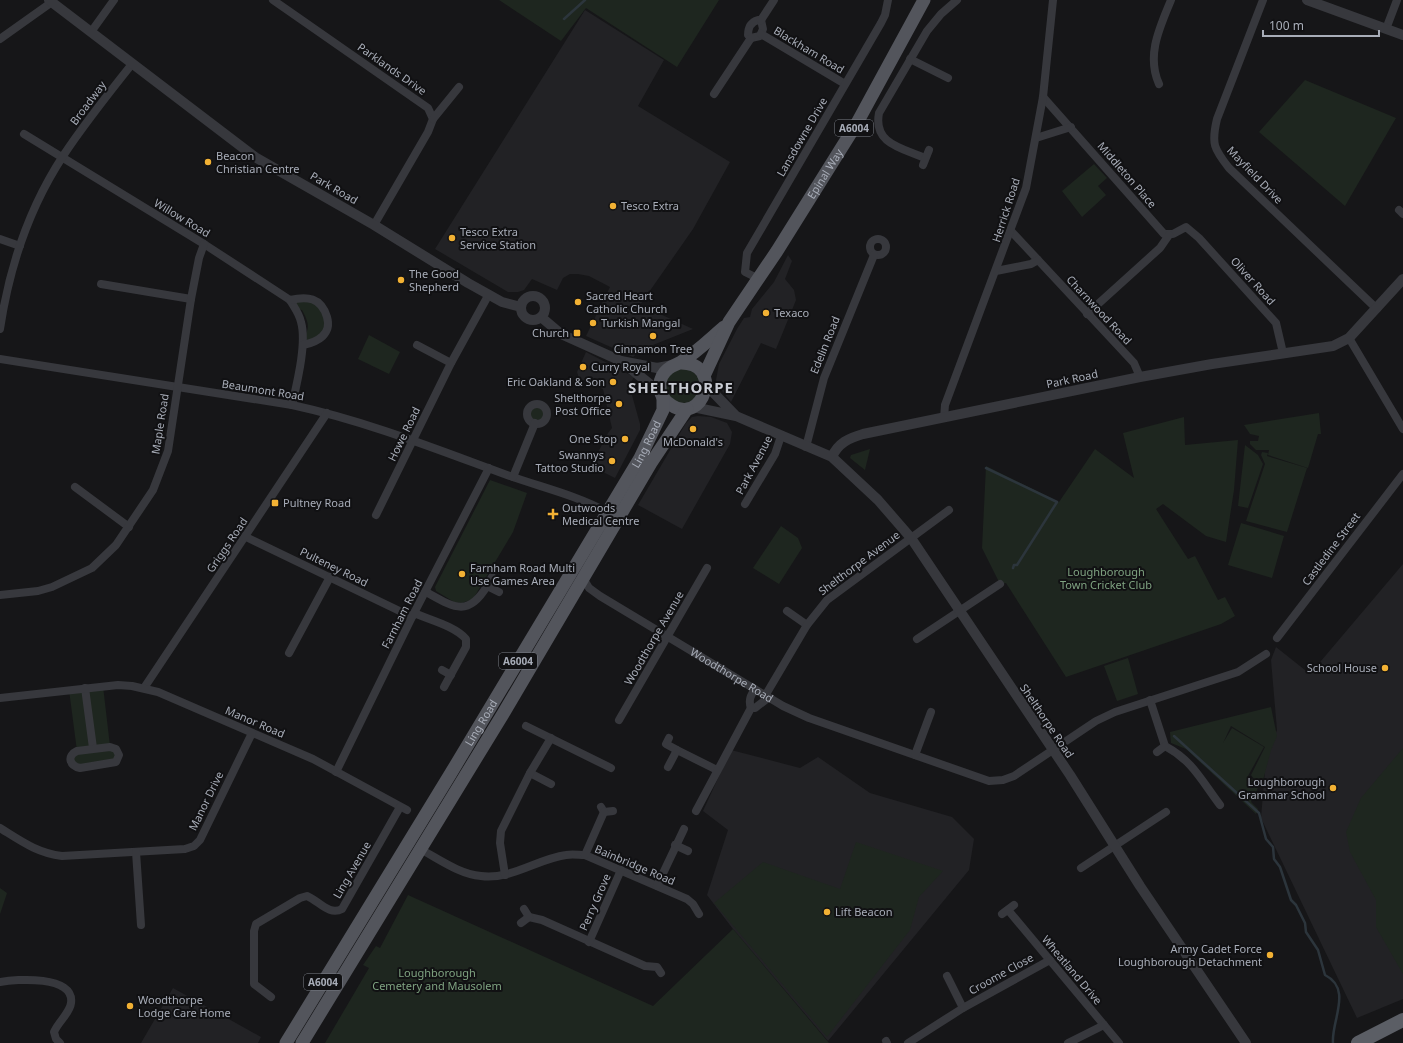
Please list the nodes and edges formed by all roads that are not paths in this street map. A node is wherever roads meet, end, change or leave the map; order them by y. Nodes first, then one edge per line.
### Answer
1 (114, 0) edge
2 (273, 0) edge
3 (774, 0) edge
4 (888, 0) edge
5 (924, 0) edge
6 (957, 0) edge
7 (1053, 0) edge
8 (1171, 0) edge
9 (1263, 0) edge
10 (1307, 0) edge
11 (1397, 0) edge
12 (51, 1) edge
13 (761, 20) junction
14 (1386, 28) junction
15 (91, 32) junction
16 (761, 34) junction
17 (1403, 35) edge
18 (751, 38) junction
19 (0, 39) edge
20 (910, 59) junction
21 (132, 64) junction
22 (949, 78) dead end
23 (845, 84) junction
24 (1159, 84) dead end
25 (459, 87) dead end
26 (714, 94) dead end
27 (1043, 97) junction
28 (434, 119) junction
29 (1071, 127) junction
30 (24, 134) dead end
31 (1036, 138) junction
32 (929, 150) dead end
33 (62, 157) junction
34 (374, 225) junction
35 (1011, 231) junction
36 (1169, 235) junction
37 (0, 239) edge
38 (204, 244) junction
39 (20, 246) junction
40 (874, 254) dead end
41 (1038, 260) junction
42 (996, 271) junction
43 (759, 279) junction
44 (1403, 279) edge
45 (101, 284) dead end
46 (489, 294) junction
47 (190, 299) junction
48 (290, 300) junction
49 (521, 307) junction
50 (1377, 309) junction
51 (1087, 314) junction
52 (541, 317) junction
53 (729, 322) junction
54 (0, 329) edge
55 (1349, 338) junction
56 (303, 345) junction
57 (417, 345) dead end
58 (1283, 353) junction
59 (0, 359) edge
60 (622, 361) junction
61 (452, 364) junction
62 (676, 364) junction
63 (1140, 377) junction
64 (705, 381) junction
65 (177, 387) junction
66 (662, 395) junction
67 (292, 405) junction
68 (690, 408) junction
69 (327, 412) junction
70 (736, 416) junction
71 (944, 418) junction
72 (535, 423) dead end
73 (1403, 429) edge
74 (781, 436) junction
75 (414, 440) junction
76 (806, 447) junction
77 (832, 457) junction
78 (489, 468) junction
79 (1403, 474) edge
80 (513, 477) junction
81 (75, 487) dead end
82 (745, 504) dead end
83 (948, 510) dead end
84 (607, 512) junction
85 (376, 515) dead end
86 (129, 527) junction
87 (246, 537) junction
88 (911, 538) junction
89 (580, 557) junction
90 (707, 568) dead end
91 (330, 577) junction
92 (492, 577) dead end
93 (583, 578) junction
94 (1000, 584) dead end
95 (487, 586) junction
96 (426, 592) junction
97 (499, 592) dead end
98 (0, 595) edge
99 (787, 611) dead end
100 (958, 611) junction
101 (413, 615) junction
102 (807, 625) junction
103 (667, 637) junction
104 (1277, 638) dead end
105 (917, 639) dead end
106 (289, 654) dead end
107 (1266, 654) dead end
108 (442, 670) dead end
109 (451, 675) junction
110 (444, 687) dead end
111 (86, 688) junction
112 (144, 688) junction
113 (754, 689) junction
114 (767, 697) junction
115 (0, 698) edge
116 (1150, 700) junction
117 (751, 708) junction
118 (931, 712) dead end
119 (619, 720) dead end
120 (526, 726) dead end
121 (252, 733) junction
122 (551, 738) junction
123 (669, 738) dead end
124 (1165, 746) junction
125 (93, 748) junction
126 (677, 750) junction
127 (1052, 750) junction
128 (1157, 752) dead end
129 (915, 755) junction
130 (668, 767) dead end
131 (611, 768) dead end
132 (717, 770) junction
133 (336, 772) junction
134 (530, 773) junction
135 (551, 784) dead end
136 (1220, 805) dead end
137 (403, 808) joint
138 (613, 811) dead end
139 (696, 811) dead end
140 (1166, 812) dead end
141 (0, 828) edge
142 (684, 829) dead end
143 (675, 845) junction
144 (1116, 845) junction
145 (420, 849) junction
146 (688, 851) dead end
147 (136, 852) junction
148 (585, 855) junction
149 (1081, 868) dead end
150 (621, 870) junction
151 (505, 875) junction
152 (657, 886) junction
153 (524, 910) dead end
154 (1008, 910) dead end
155 (700, 916) dead end
156 (529, 917) junction
157 (521, 923) dead end
158 (141, 925) dead end
159 (589, 942) junction
160 (1050, 960) junction
161 (659, 967) dead end
162 (947, 976) dead end
163 (0, 982) edge
164 (271, 997) dead end
165 (963, 1008) junction
166 (1403, 1020) edge
167 (1104, 1024) junction
168 (1246, 1042) edge
169 (60, 1043) edge
170 (286, 1043) edge
171 (302, 1043) edge
172 (908, 1043) edge
173 (1068, 1043) edge
174 (1119, 1043) edge
175 (1358, 1043) edge

1 - 15 street
2 - 28 street, Parklands Drive
3 - 13 street
4 - 23 street, Lansdowne Drive
5 - 43 main road, Epinal Way / A6004
6 - 20 street
7 - 27 street, Herrick Road
8 - 24 street
9 - 50 street, Mayfield Drive
10 - 14 street
11 - 14 street
12 - 15 street, Park Road
12 - 19 street
13 - 16 street
13 - 18 street
14 - 17 street
15 - 21 street, Park Road
16 - 18 street
16 - 23 street, Blackham Road
18 - 26 street
20 - 22 street
20 - 32 street
21 - 33 street, Broadway
21 - 34 street, Park Road
23 - 43 street, Lansdowne Drive
25 - 28 street
27 - 29 street, Middleton Place
27 - 31 street, Herrick Road
28 - 34 street
29 - 31 street
29 - 36 street, Middleton Place
30 - 33 street
31 - 35 street, Herrick Road
33 - 38 street, Willow Road
33 - 39 street, Broadway
34 - 46 street, Park Road
35 - 41 street, Charnwood Road
35 - 42 street, Herrick Road
36 - 51 street
36 - 58 street, Oliver Road
37 - 39 street
38 - 47 street, Maple Road
38 - 48 street, Willow Road
39 - 54 street, Broadway
40 - 76 street, Edelin Road
41 - 42 street
41 - 51 street, Charnwood Road
42 - 71 street, Herrick Road
43 - 53 main road, Epinal Way / A6004
44 - 50 street, Park Road
45 - 47 street
46 - 49 street, Park Road
46 - 61 street, Howe Road
47 - 65 street, Maple Road
48 - 56 street, Willow Road
48 - 56 street
49 - 52 street
49 - 52 street
50 - 55 street, Park Road
51 - 63 street, Charnwood Road
52 - 60 street
53 - 62 main road, Epinal Way / A6004
53 - 64 main road, Epinal Way / A6004
55 - 58 street, Park Road
55 - 73 street
56 - 67 street, Willow Road
57 - 61 street
58 - 63 street, Park Road
59 - 65 street, Beaumont Road
60 - 62 street
60 - 66 street
61 - 75 street, Howe Road
62 - 64 main road
62 - 66 main road, A6004
63 - 71 street, Park Road
64 - 68 main road, A6004
64 - 70 street
65 - 67 street, Beaumont Road
65 - 86 street, Maple Road
66 - 68 main road
66 - 84 main road, Ling Road / A6004
67 - 69 street, Beaumont Road
68 - 70 street
68 - 93 main road, Ling Road / A6004
69 - 75 street, Beaumont Road
69 - 87 street, Griggs Road
70 - 74 street
71 - 77 street, Park Road
72 - 80 street
74 - 76 street
74 - 82 street, Park Avenue
75 - 78 street, Beaumont Road
75 - 85 street, Howe Road
76 - 77 street
77 - 88 street, Shelthorpe Road
78 - 80 street, Beaumont Road
78 - 96 street, Farnham Road
79 - 104 street, Castledine Street
80 - 84 street, Beaumont Road
81 - 86 street
83 - 88 street
84 - 89 main road, Ling Road / A6004
86 - 98 street, Maple Road
87 - 91 street, Pulteney Road
87 - 112 street, Griggs Road
88 - 100 street, Shelthorpe Road
88 - 102 street, Shelthorpe Avenue
89 - 93 main road
89 - 170 main road, Ling Road / A6004
90 - 103 street, Woodthorpe Avenue
91 - 101 street, Pulteney Road
91 - 106 street
92 - 95 street
93 - 103 street, Woodthorpe Road
93 - 145 main road, Ling Road / A6004
94 - 100 street
95 - 96 street
95 - 97 street
96 - 101 street, Farnham Road
99 - 102 street
100 - 105 street
100 - 127 street, Shelthorpe Road
101 - 109 street, Pulteney Road
101 - 133 street, Farnham Road
102 - 114 street, Shelthorpe Avenue
103 - 113 street, Woodthorpe Road
103 - 119 street, Woodthorpe Avenue
107 - 116 street, Woodthorpe Road
108 - 109 street
109 - 110 street
111 - 112 street, Manor Road
111 - 115 street, Manor Road
111 - 125 street
112 - 121 street, Manor Road
113 - 114 street, Woodthorpe Road
113 - 117 street
114 - 117 street, Shelthorpe Avenue
114 - 129 street, Woodthorpe Road
116 - 124 street
116 - 127 street, Woodthorpe Road
117 - 132 street
118 - 129 street
120 - 122 street
121 - 133 street, Manor Road
121 - 147 street, Manor Drive
122 - 131 street
122 - 134 street
123 - 126 street
124 - 128 street
124 - 136 street
125 - 125 street
126 - 130 street
126 - 132 street
127 - 129 street, Woodthorpe Road
127 - 144 street, Shelthorpe Road
132 - 139 street
133 - 137 street, Manor Road
134 - 135 street
134 - 151 street
137 - 164 street, Ling Avenue
138 - 148 street
140 - 144 street
141 - 147 street, Manor Drive
142 - 143 street
143 - 146 street
143 - 152 street
144 - 149 street
144 - 168 street, Shelthorpe Road
145 - 151 street, Bainbridge Road
145 - 171 main road, Ling Road / A6004
147 - 158 street
148 - 150 street, Bainbridge Road
148 - 151 street, Bainbridge Road
150 - 152 street, Bainbridge Road
150 - 159 street, Perry Grove
152 - 155 street, Bainbridge Road
153 - 156 street
154 - 160 street, Wheatland Drive
156 - 157 street
156 - 159 street, Perry Grove
159 - 161 street, Perry Grove
160 - 165 street, Croome Close
160 - 167 street, Wheatland Drive
162 - 165 street, Croome Close
163 - 169 street
165 - 172 street, Croome Close
166 - 175 highway
167 - 173 street
167 - 174 street, Wheatland Drive

